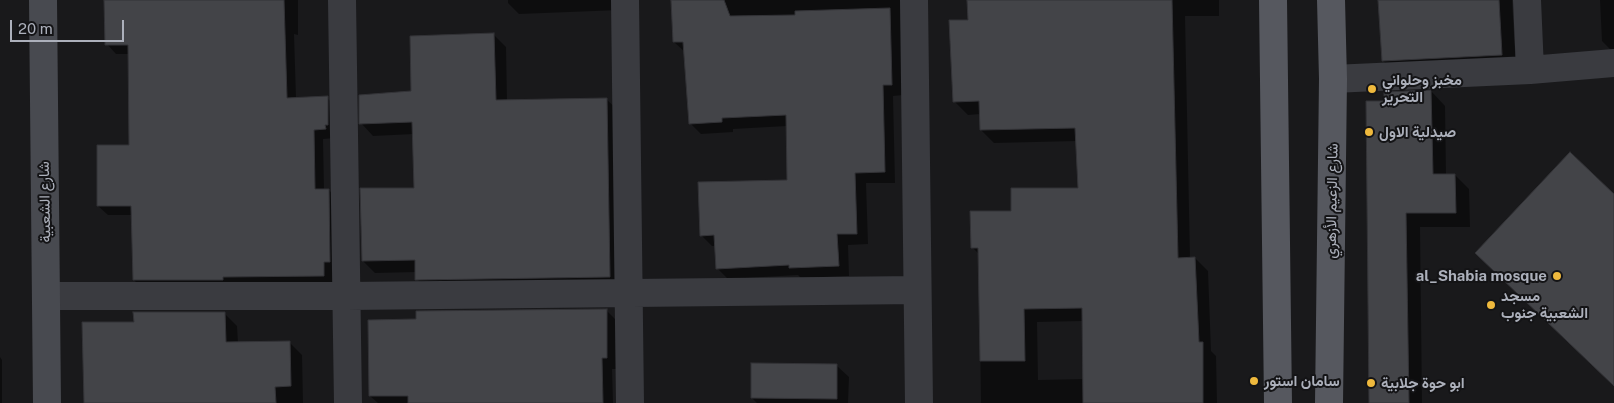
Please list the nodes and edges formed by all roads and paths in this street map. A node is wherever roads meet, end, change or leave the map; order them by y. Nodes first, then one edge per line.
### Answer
1 (43, 0) edge
2 (342, 0) edge
3 (625, 0) edge
4 (914, 0) edge
5 (1273, 0) edge
6 (1331, 0) edge
7 (1527, 0) edge
8 (1614, 63) edge
9 (1530, 70) junction
10 (1333, 79) junction
11 (918, 290) junction
12 (628, 294) junction
13 (46, 296) junction
14 (347, 296) junction
15 (48, 403) edge
16 (348, 403) edge
17 (630, 403) edge
18 (919, 403) edge
19 (1278, 403) edge
20 (1329, 403) edge

1 - 13 street, شارع الشعبية
2 - 14 street
3 - 12 street
4 - 11 street
5 - 19 main road
6 - 10 main road, شارع الزعيم الأزهري
7 - 9 street
8 - 9 street
9 - 10 street
10 - 20 main road, شارع الزعيم الأزهري
11 - 12 street
11 - 18 street
12 - 14 street
12 - 17 street
13 - 14 street
13 - 15 street, شارع الشعبية
14 - 16 street

